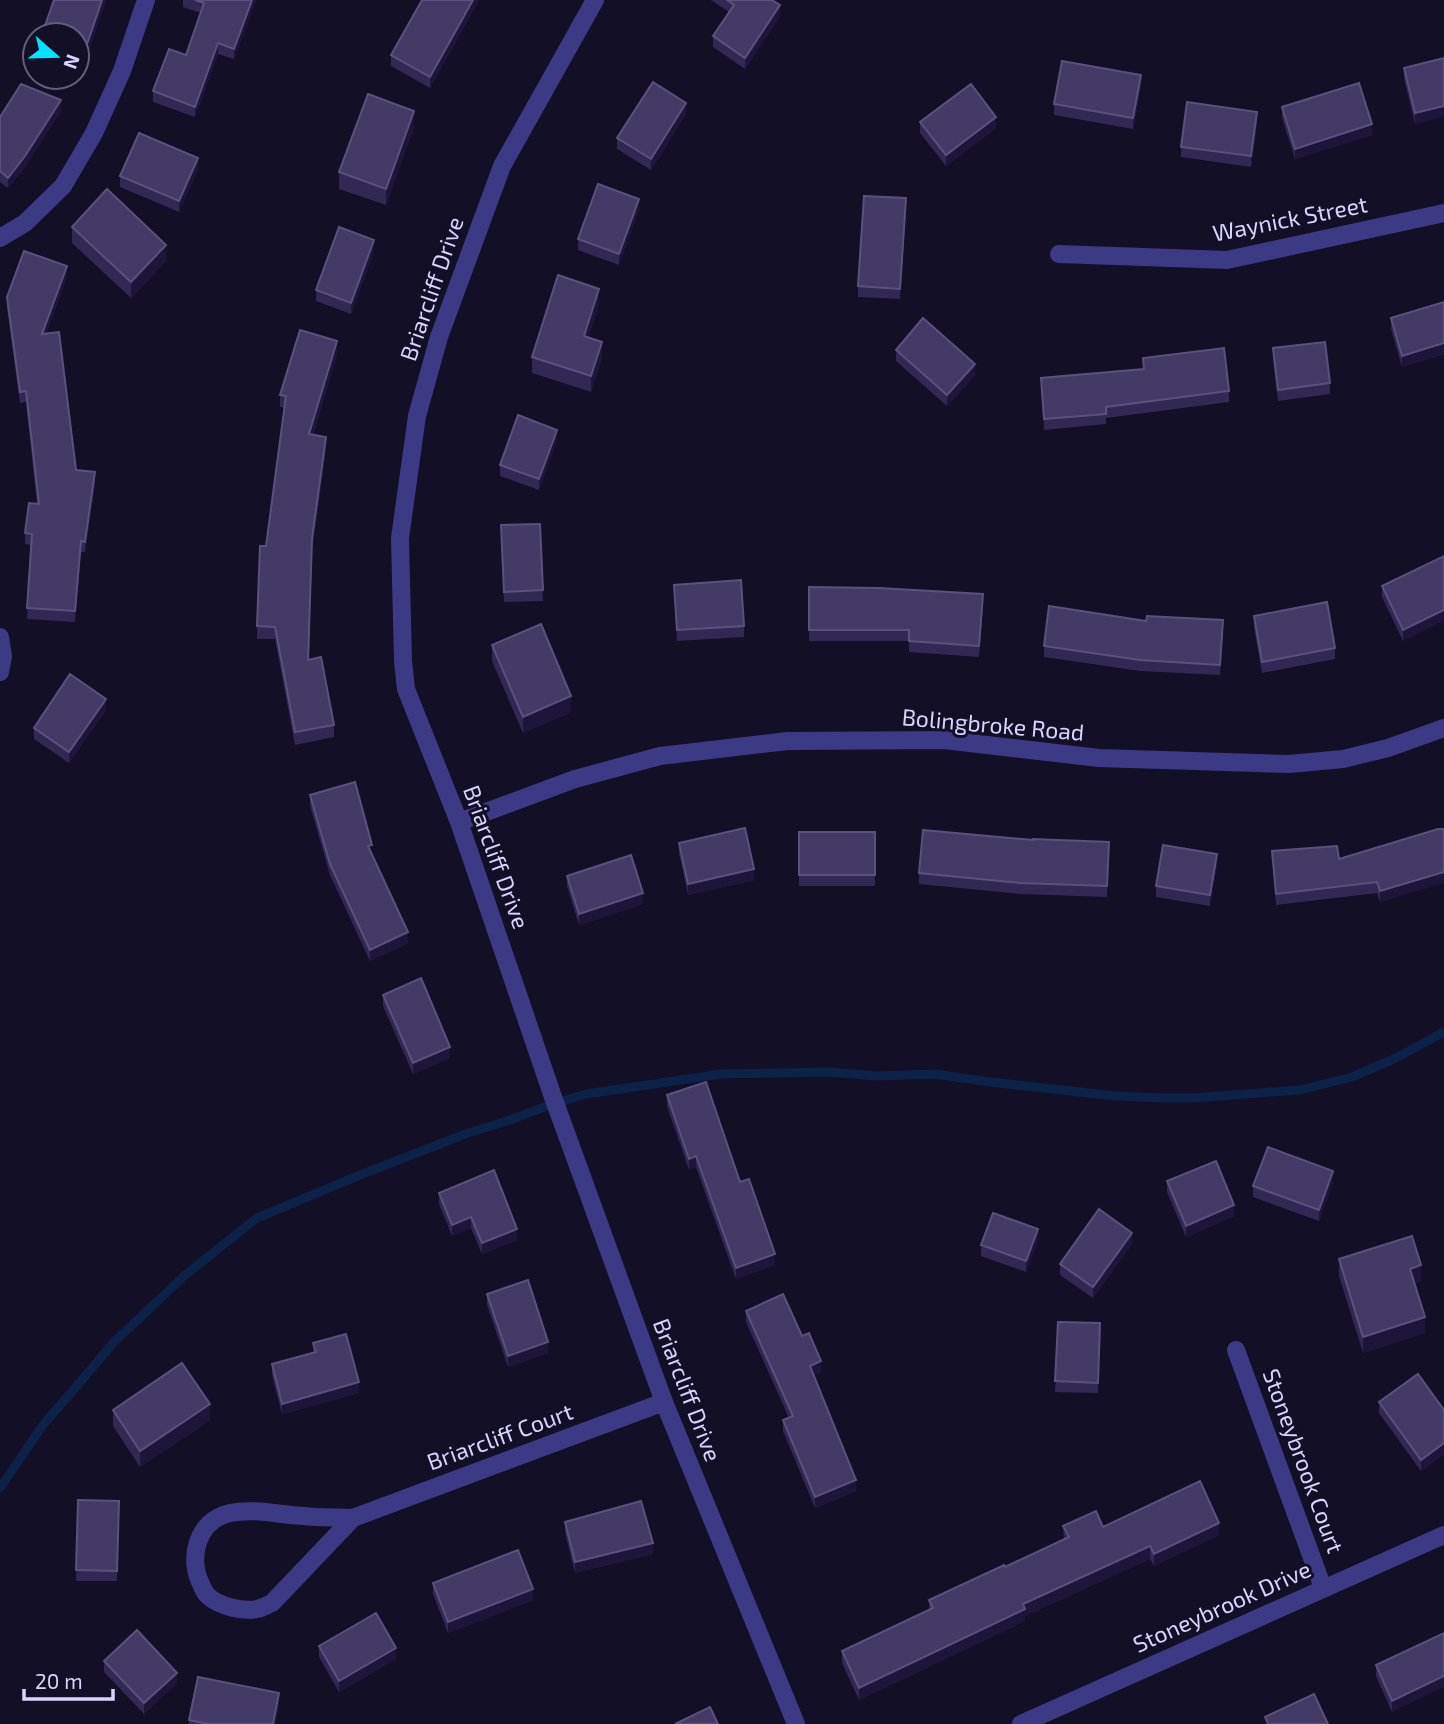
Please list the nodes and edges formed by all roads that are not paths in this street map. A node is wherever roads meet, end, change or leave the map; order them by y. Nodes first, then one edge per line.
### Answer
1 (146, 0) edge
2 (595, 0) edge
3 (1444, 213) edge
4 (0, 238) edge
5 (1059, 254) dead end
6 (0, 637) edge
7 (0, 672) edge
8 (1444, 728) edge
9 (460, 822) junction
10 (1236, 1350) dead end
11 (664, 1402) junction
12 (352, 1517) junction
13 (1444, 1535) edge
14 (1323, 1588) junction
15 (796, 1724) edge
16 (1021, 1724) edge

1 - 4 street
2 - 9 street, Briarcliff Drive
3 - 5 street, Waynick Street
6 - 7 street
8 - 9 street, Bolingbroke Road
9 - 11 street, Briarcliff Drive
10 - 14 street, Stoneybrook Court
11 - 12 street, Briarcliff Court
11 - 15 street, Briarcliff Drive
12 - 12 street, Briarcliff Court
13 - 14 street, Stoneybrook Drive
14 - 16 street, Stoneybrook Drive

